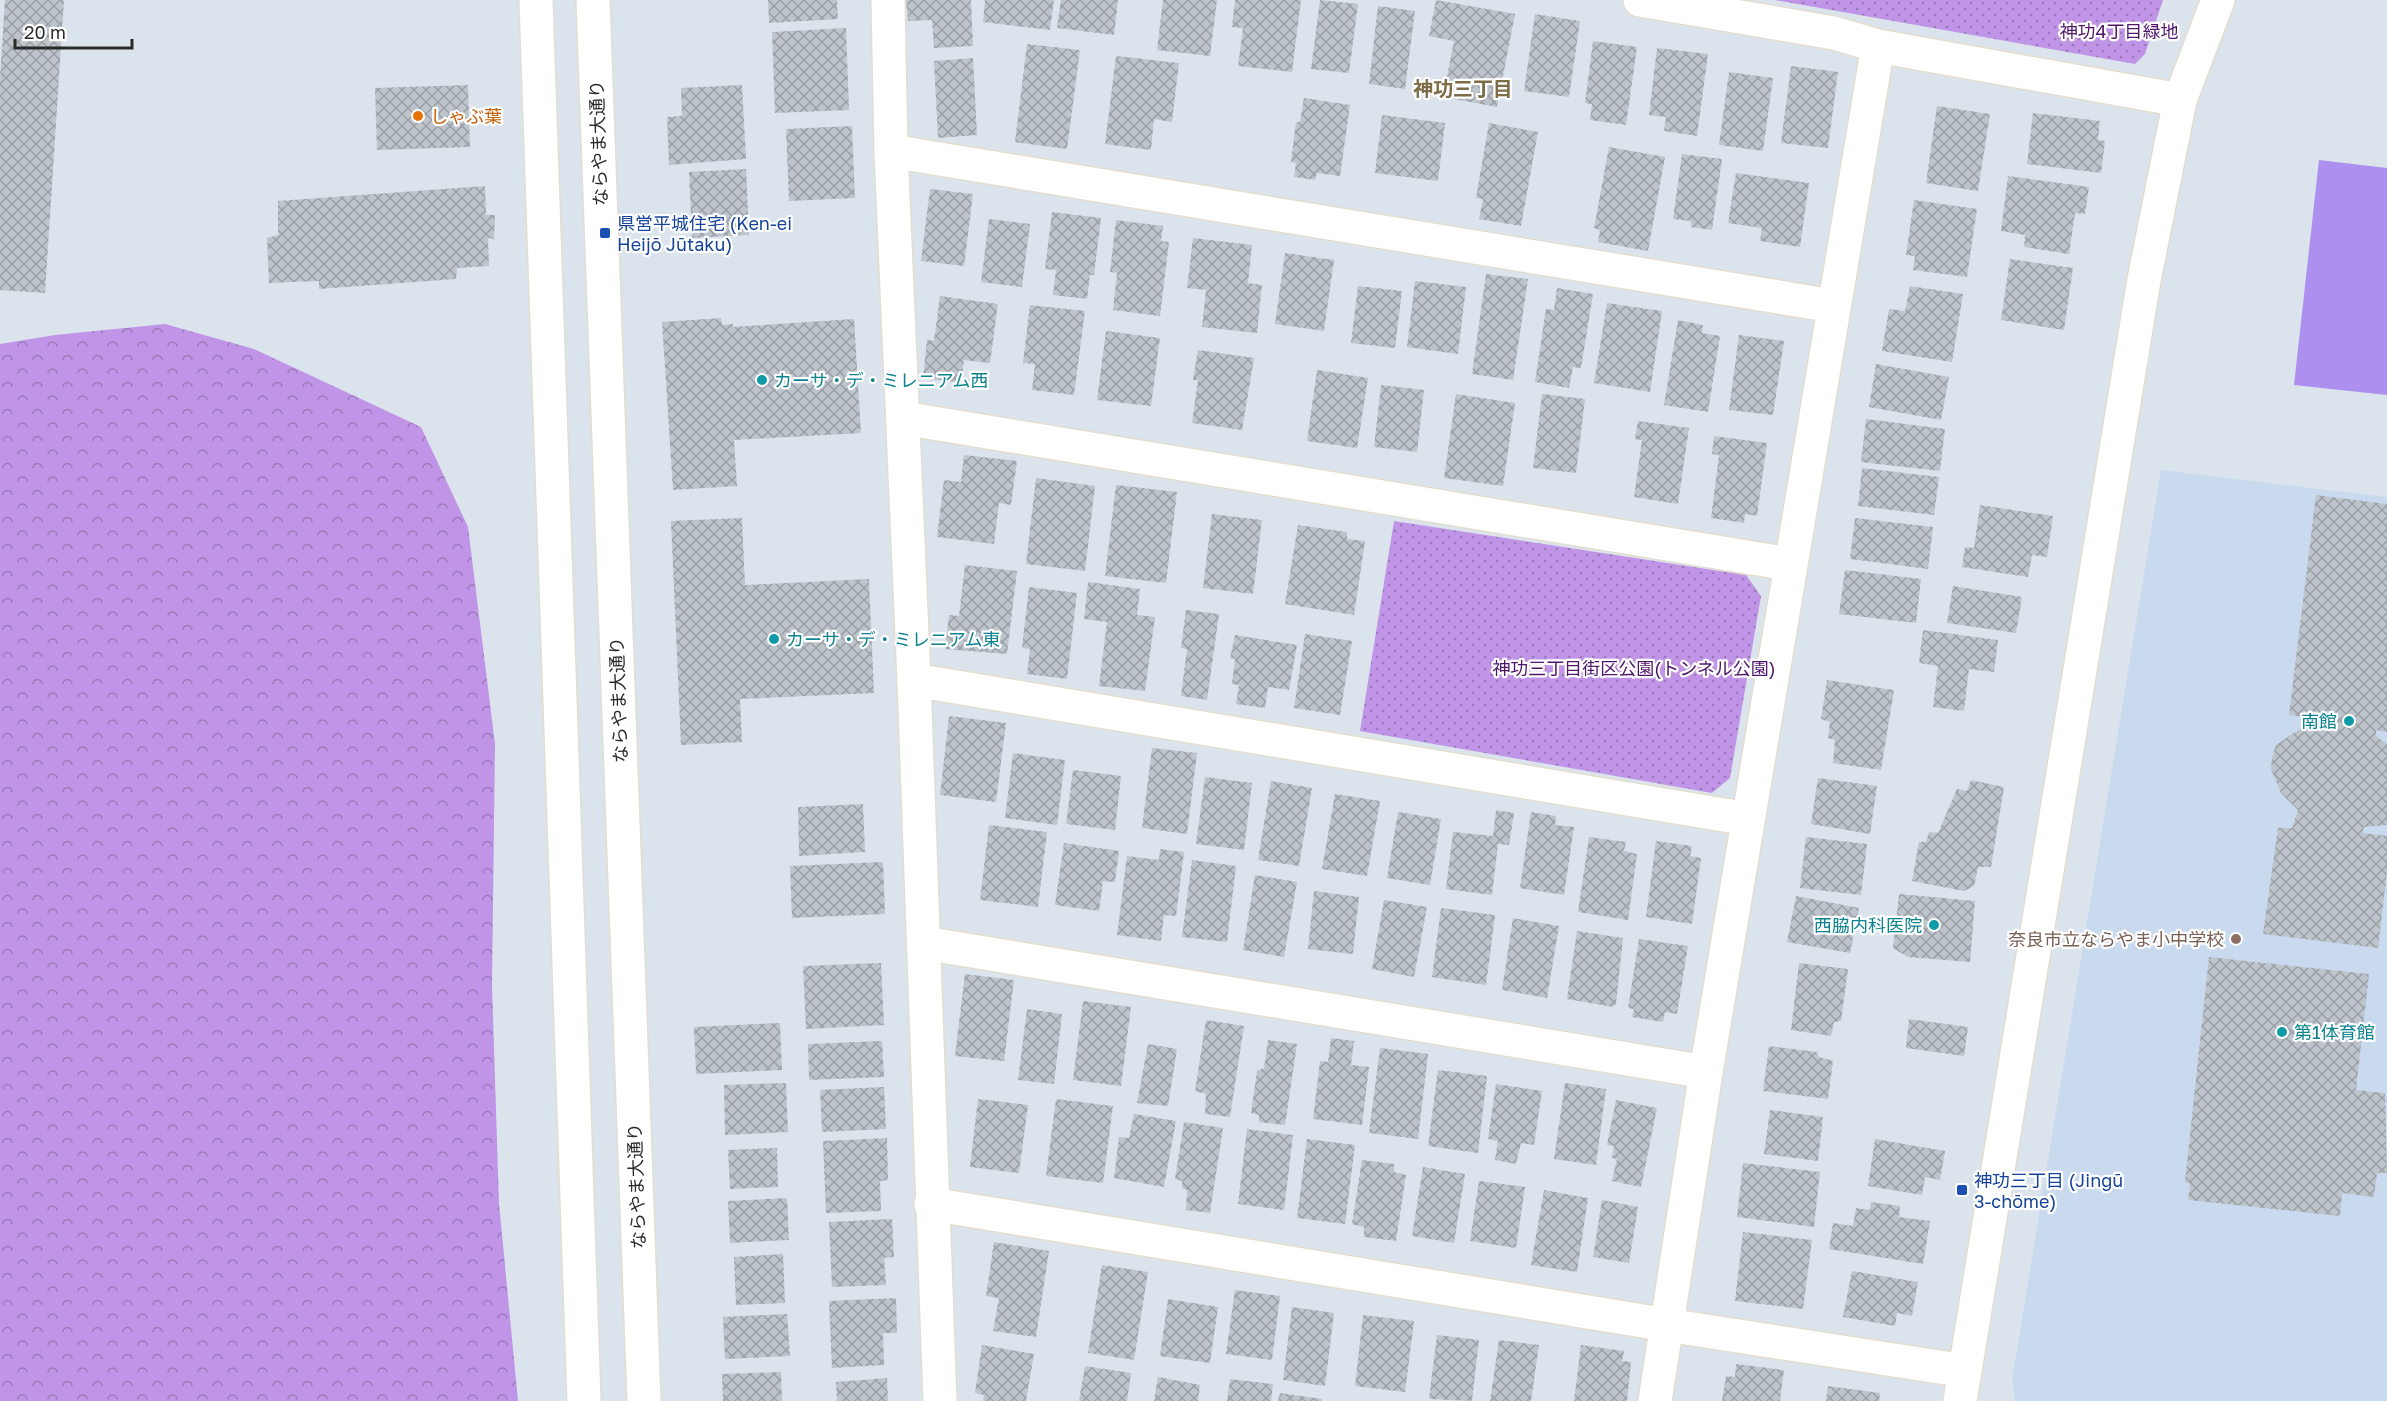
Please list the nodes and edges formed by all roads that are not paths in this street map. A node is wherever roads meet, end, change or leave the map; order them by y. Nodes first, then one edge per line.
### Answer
1 (536, 0) edge
2 (592, 0) edge
3 (888, 0) edge
4 (1640, 0) edge
5 (2218, 0) edge
6 (1878, 46) junction
7 (2180, 100) junction
8 (891, 151) junction
9 (1833, 306) junction
10 (903, 418) junction
11 (1789, 564) junction
12 (914, 680) junction
13 (1748, 819) junction
14 (924, 944) junction
15 (1706, 1072) junction
16 (931, 1204) junction
17 (1667, 1325) junction
18 (1963, 1386) edge
19 (584, 1401) edge
20 (644, 1401) edge
21 (940, 1401) edge
22 (1655, 1401) edge

1 - 19 street
2 - 20 street, ならやま大通り
3 - 8 street
4 - 6 street
5 - 7 street
6 - 7 street
6 - 9 street
7 - 18 street
8 - 9 street
8 - 10 street
9 - 11 street
10 - 11 street
10 - 12 street
11 - 13 street
12 - 13 street
12 - 14 street
13 - 15 street
14 - 15 street
14 - 16 street
15 - 17 street
16 - 17 street
16 - 21 street
17 - 18 street
17 - 22 street

